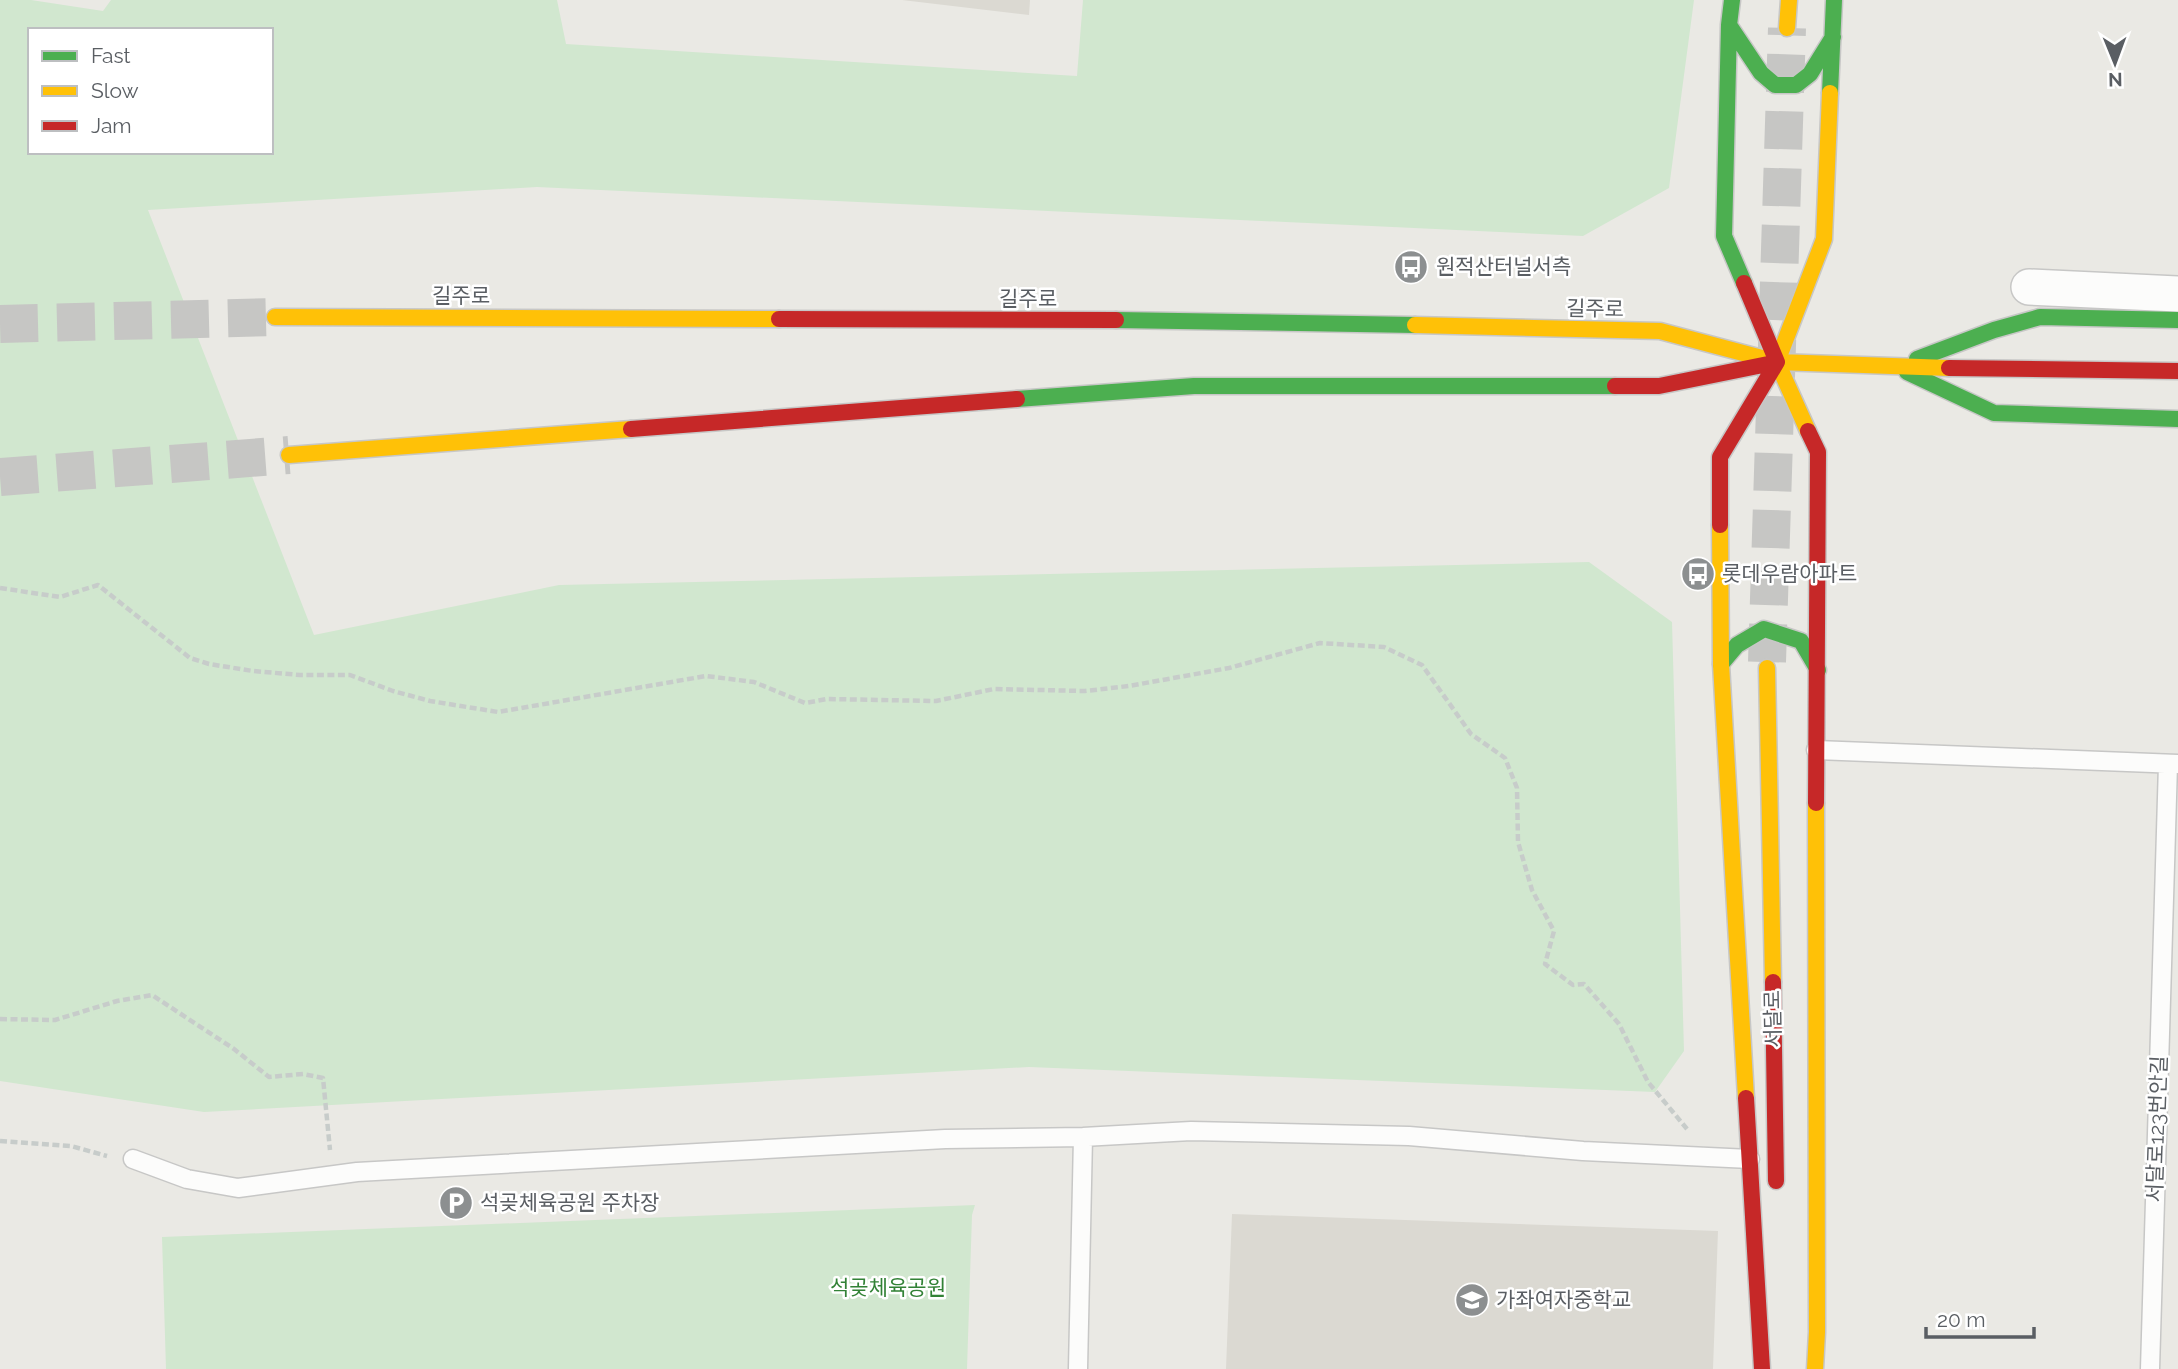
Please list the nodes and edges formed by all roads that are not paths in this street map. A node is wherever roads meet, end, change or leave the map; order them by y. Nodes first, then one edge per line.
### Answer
1 (1732, 0) edge
2 (1789, 0) edge
3 (1834, 0) edge
4 (1729, 25) junction
5 (1787, 27) tunnel mouth
6 (1833, 36) junction
7 (2029, 287) dead end
8 (2178, 295) edge
9 (275, 317) tunnel mouth
10 (2178, 320) edge
11 (1777, 362) junction
12 (1895, 367) junction
13 (2178, 371) edge
14 (2178, 419) edge
15 (289, 455) tunnel mouth
16 (1721, 664) junction
17 (1767, 668) tunnel mouth
18 (1818, 670) junction
19 (1816, 750) junction
20 (2173, 764) edge
21 (1083, 1137) junction
22 (133, 1159) road end
23 (1750, 1159) junction
24 (1776, 1190) dead end
25 (1078, 1369) edge
26 (1762, 1369) edge
27 (1815, 1369) edge
28 (2150, 1369) edge

1 - 4 main road
2 - 5 main road
3 - 6 main road
4 - 6 main road
4 - 11 main road
6 - 11 main road
7 - 8 street
9 - 11 main road, 길주로
10 - 12 main road, 길주로
11 - 12 main road, 길주로
11 - 15 main road, 길주로
11 - 16 main road
11 - 18 main road
12 - 13 main road, 길주로
12 - 14 main road, 길주로
16 - 18 main road
16 - 23 main road
17 - 24 main road, 서달로
18 - 19 main road
19 - 20 lane
19 - 27 main road
20 - 28 lane, 서달로123번안길
21 - 22 lane
21 - 23 lane
21 - 25 lane
23 - 26 main road

